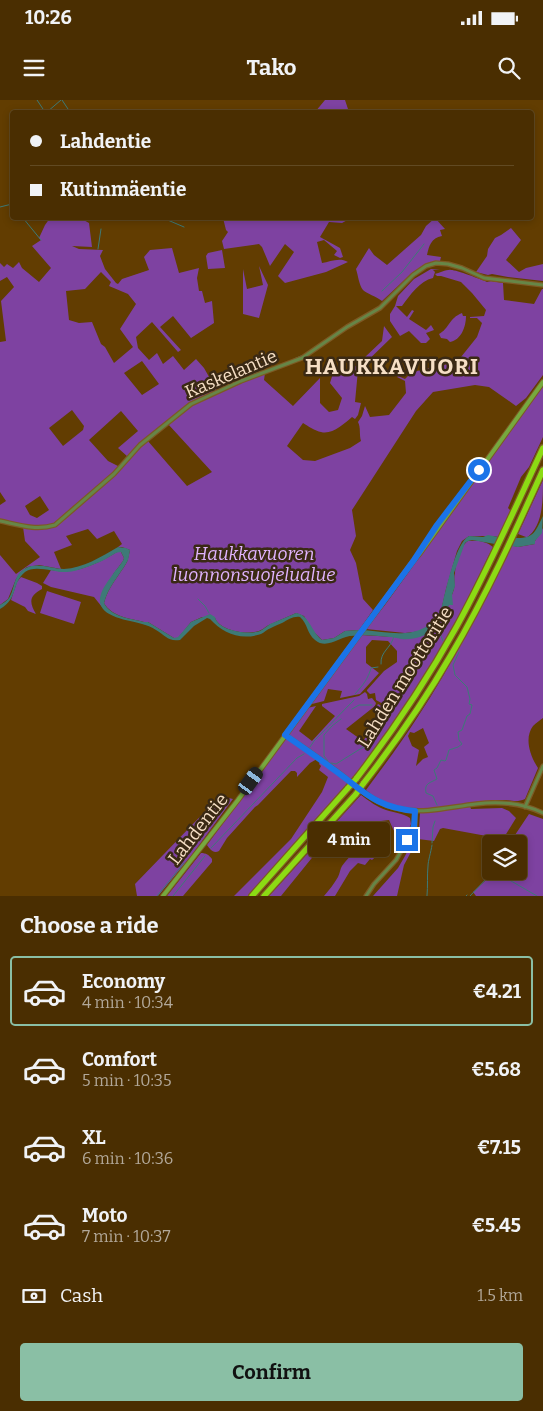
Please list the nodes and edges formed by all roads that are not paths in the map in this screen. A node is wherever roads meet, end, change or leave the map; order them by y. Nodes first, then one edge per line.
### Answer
1 (543, 285) edge
2 (543, 382) edge
3 (543, 448) edge
4 (543, 470) edge
5 (0, 521) edge
6 (285, 735) junction
7 (543, 766) edge
8 (525, 806) junction
9 (415, 811) junction
10 (543, 813) edge
11 (163, 896) edge
12 (252, 896) edge
13 (264, 896) edge
14 (366, 896) edge

1 - 5 street, Kaskelantie
2 - 6 main road, Lahdentie
3 - 12 highway, Lahden moottoritie, bridge
4 - 13 highway, Lahden moottoritie, bridge
6 - 9 street
6 - 11 main road, Lahdentie
7 - 8 street
8 - 9 street
8 - 10 street
9 - 14 street

